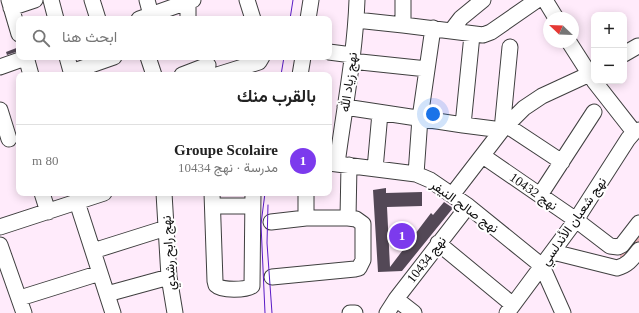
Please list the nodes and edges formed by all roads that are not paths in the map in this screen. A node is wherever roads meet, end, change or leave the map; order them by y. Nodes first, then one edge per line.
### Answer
1 (35, 0) edge
2 (51, 0) edge
3 (92, 0) edge
4 (147, 0) edge
5 (247, 0) edge
6 (311, 0) edge
7 (357, 0) edge
8 (403, 0) edge
9 (483, 0) edge
10 (537, 0) edge
11 (545, 0) edge
12 (190, 1) edge
13 (10, 4) edge
14 (552, 12) edge
15 (55, 16) edge
16 (97, 16) edge
17 (145, 16) edge
18 (148, 16) edge
19 (188, 16) edge
20 (252, 16) edge
21 (308, 16) edge
22 (356, 20) junction
23 (16, 24) edge
24 (403, 25) junction
25 (433, 28) junction
26 (451, 31) junction
27 (472, 35) junction
28 (638, 46) dead end
29 (510, 47) dead end
30 (573, 48) edge
31 (627, 52) edge
32 (332, 53) edge
33 (352, 58) junction
34 (19, 60) edge
35 (28, 60) edge
36 (68, 60) edge
37 (107, 60) edge
38 (149, 60) edge
39 (253, 60) edge
40 (302, 60) edge
41 (0, 67) edge
42 (201, 68) edge
43 (427, 69) junction
44 (30, 72) edge
45 (71, 72) edge
46 (77, 72) edge
47 (153, 72) edge
48 (300, 72) edge
49 (591, 74) edge
50 (591, 78) edge
51 (599, 84) edge
52 (345, 107) junction
53 (0, 110) edge
54 (594, 112) dead end
55 (380, 113) junction
56 (420, 118) junction
57 (463, 125) junction
58 (504, 128) junction
59 (636, 131) edge
60 (9, 139) edge
61 (483, 156) junction
62 (562, 162) junction
63 (338, 164) edge
64 (375, 169) junction
65 (416, 174) junction
66 (452, 195) junction
67 (540, 195) junction
68 (43, 196) edge
69 (95, 196) edge
70 (164, 196) edge
71 (306, 196) edge
72 (212, 200) edge
73 (253, 200) edge
74 (78, 202) junction
75 (468, 206) junction
76 (48, 212) junction
77 (306, 218) junction
78 (348, 218) junction
79 (576, 220) junction
80 (271, 222) dead end
81 (639, 223) edge
82 (0, 227) edge
83 (166, 228) junction
84 (438, 243) junction
85 (0, 245) edge
86 (639, 250) edge
87 (93, 251) junction
88 (553, 252) junction
89 (542, 266) junction
90 (100, 273) junction
91 (169, 277) junction
92 (272, 277) dead end
93 (108, 294) junction
94 (20, 298) junction
95 (396, 299) junction
96 (510, 309) edge
97 (109, 312) edge
98 (24, 313) edge
99 (175, 313) edge
100 (350, 313) edge
101 (355, 313) edge
102 (387, 313) edge
103 (414, 313) edge
104 (563, 313) edge

1 - 13 street
2 - 15 street
3 - 16 street
4 - 17 street
5 - 20 street
6 - 21 street
7 - 22 street, نهج زياد الله
8 - 24 street
9 - 26 street
10 - 27 street
11 - 14 street
12 - 18 street
12 - 19 street
13 - 23 street
22 - 24 street
22 - 33 street, نهج زياد الله
24 - 25 street
25 - 26 street
25 - 43 street
26 - 27 street
27 - 57 street
28 - 31 street
29 - 58 street
30 - 49 street
32 - 33 street
33 - 43 street
33 - 52 street, نهج زياد الله
34 - 41 street
35 - 44 street
36 - 45 street
37 - 46 street
38 - 47 street
39 - 42 street
40 - 48 street
43 - 56 street
50 - 58 street
51 - 59 street
52 - 55 street
52 - 63 street, نهج زياد الله
53 - 60 street
54 - 62 street
55 - 56 street
55 - 64 street
56 - 57 street
56 - 65 street
57 - 58 street
58 - 61 street
58 - 62 street
59 - 79 street, نهج شعبان الأندلسي
61 - 66 street
61 - 67 street, نهج 10432
62 - 67 street
63 - 64 street, نهج صالح النيفر
63 - 78 street, نهج زياد الله
64 - 65 street, نهج صالح النيفر
65 - 66 street, نهج صالح النيفر
66 - 75 street, نهج صالح النيفر
67 - 79 street, نهج 10432
68 - 76 street
69 - 74 street
70 - 83 street, نهج رابح رشدي
71 - 77 street
72 - 73 street
72 - 73 street
74 - 76 street
74 - 87 street
75 - 84 street, نهج 10434
75 - 89 street, نهج صالح النيفر
76 - 82 street
77 - 78 street
77 - 80 street
78 - 92 street
79 - 81 street, نهج 10432
79 - 88 street, نهج شعبان الأندلسي
83 - 87 street
83 - 91 street, نهج رابح رشدي
84 - 95 street, نهج 10434
84 - 96 street
85 - 94 street
86 - 88 street
87 - 90 street
88 - 89 street, نهج شعبان الأندلسي
89 - 96 street, نهج شعبان الأندلسي
89 - 104 street
90 - 93 street
90 - 94 street
91 - 93 street
91 - 99 street, نهج رابح رشدي
93 - 97 street
94 - 98 street
95 - 102 street, نهج 10434
95 - 103 street
100 - 101 street

